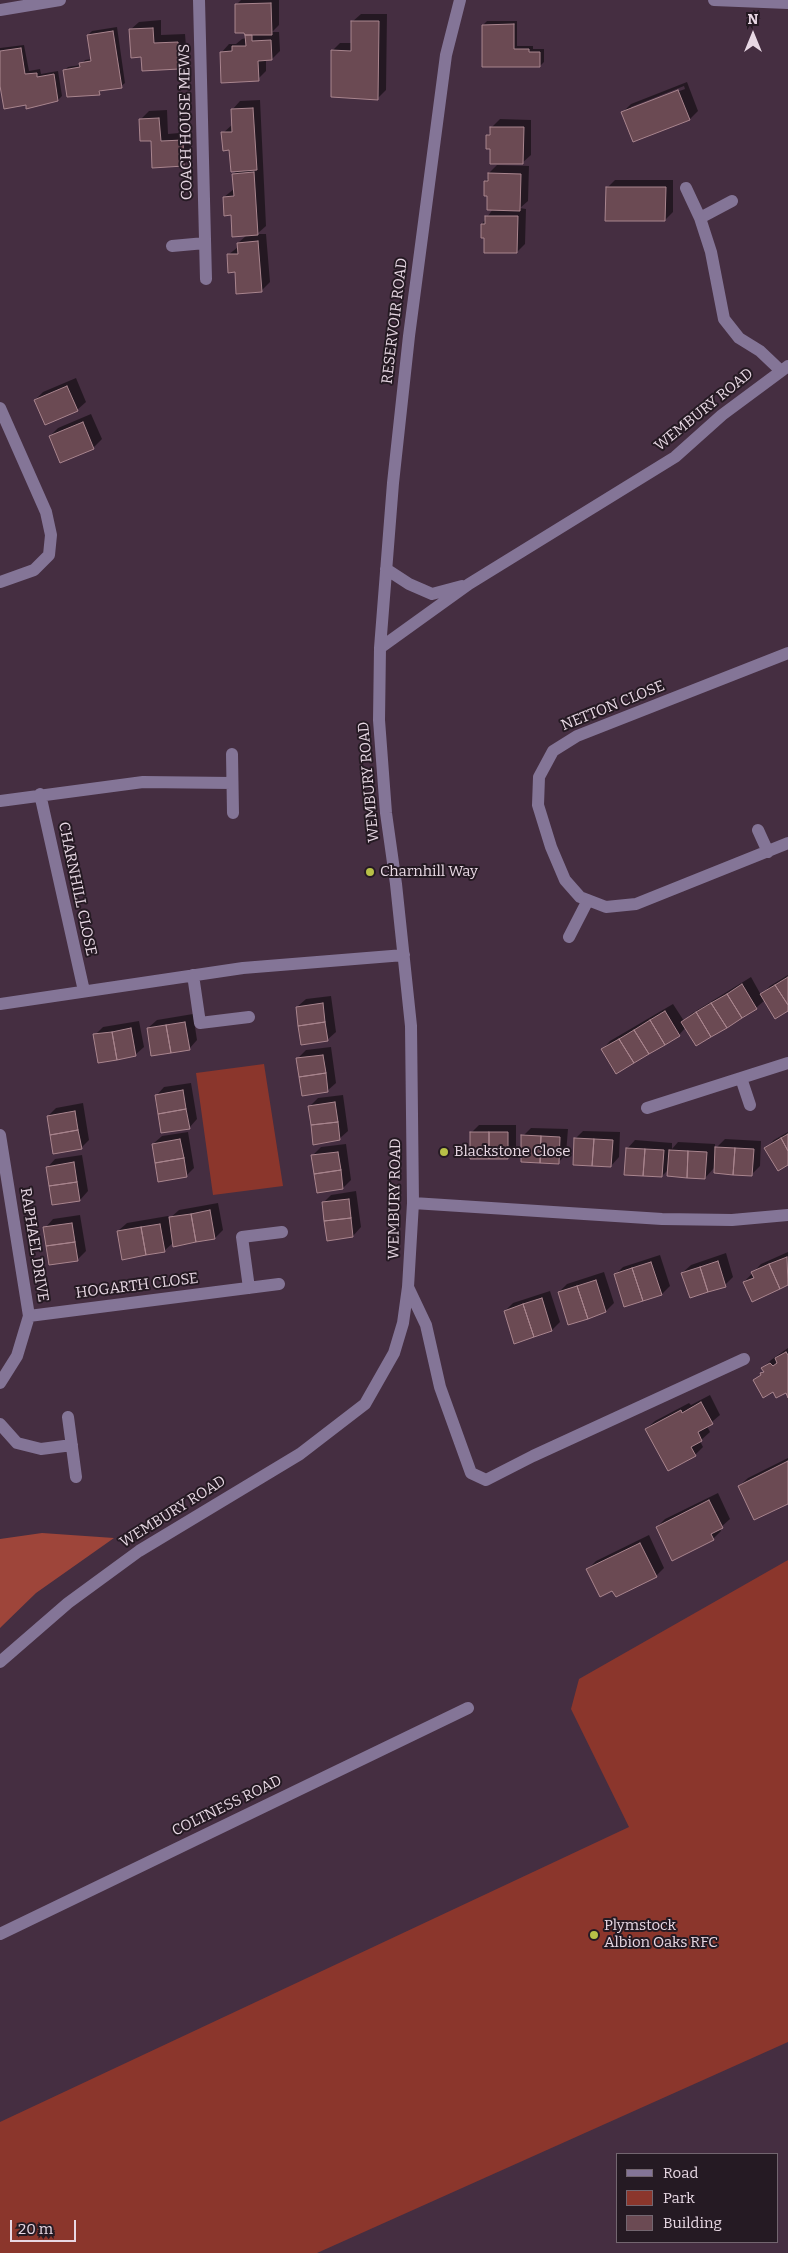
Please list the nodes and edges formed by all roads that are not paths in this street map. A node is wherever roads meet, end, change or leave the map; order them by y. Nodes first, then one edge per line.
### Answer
1 (60, 0) edge
2 (200, 0) edge
3 (460, 0) edge
4 (714, 0) edge
5 (788, 3) edge
6 (0, 10) edge
7 (686, 188) dead end
8 (732, 201) dead end
9 (700, 218) junction
10 (205, 244) junction
11 (172, 246) dead end
12 (206, 279) dead end
13 (784, 368) edge
14 (0, 408) edge
15 (386, 569) junction
16 (0, 582) edge
17 (469, 584) junction
18 (380, 648) junction
19 (788, 653) edge
20 (232, 754) dead end
21 (232, 783) junction
22 (40, 794) junction
23 (0, 801) edge
24 (233, 813) dead end
25 (758, 830) dead end
26 (788, 843) edge
27 (768, 852) junction
28 (588, 900) junction
29 (569, 937) dead end
30 (404, 955) junction
31 (193, 975) junction
32 (84, 990) junction
33 (0, 1004) edge
34 (249, 1017) dead end
35 (788, 1063) edge
36 (741, 1078) junction
37 (750, 1105) dead end
38 (647, 1108) dead end
39 (0, 1135) edge
40 (413, 1203) junction
41 (788, 1215) edge
42 (282, 1232) dead end
43 (279, 1284) dead end
44 (408, 1287) junction
45 (249, 1288) junction
46 (29, 1316) junction
47 (744, 1359) dead end
48 (0, 1383) edge
49 (68, 1417) dead end
50 (0, 1424) edge
51 (72, 1445) junction
52 (76, 1477) dead end
53 (0, 1662) edge
54 (468, 1708) dead end
55 (0, 1934) edge

1 - 6 street
2 - 10 street, COACH HOUSE MEWS
3 - 15 street, RESERVOIR ROAD
4 - 5 street
7 - 9 street, WEMBURY ROAD
8 - 9 street
9 - 13 street, WEMBURY ROAD
10 - 11 street
10 - 12 street, COACH HOUSE MEWS
13 - 17 street, WEMBURY ROAD
14 - 16 street
15 - 17 street, WEMBURY ROAD
15 - 18 street, RESERVOIR ROAD
17 - 18 street, WEMBURY ROAD
18 - 30 street, WEMBURY ROAD
19 - 28 street, NETTON CLOSE
20 - 21 street
21 - 22 street
21 - 24 street
22 - 23 street
22 - 32 street, CHARNHILL CLOSE
25 - 27 street
26 - 27 street, NETTON CLOSE
27 - 28 street, NETTON CLOSE
28 - 29 street
30 - 31 street
30 - 40 street, WEMBURY ROAD
31 - 32 street
31 - 34 street
32 - 33 street
35 - 36 street
36 - 37 street
36 - 38 street
39 - 46 street, RAPHAEL DRIVE
40 - 41 street
40 - 44 street, WEMBURY ROAD
42 - 45 street
43 - 45 street, HOGARTH CLOSE
44 - 47 street
44 - 53 street, WEMBURY ROAD
45 - 46 street, HOGARTH CLOSE
46 - 48 street, RAPHAEL DRIVE
49 - 51 street
50 - 51 street
51 - 52 street
54 - 55 street, COLTNESS ROAD

